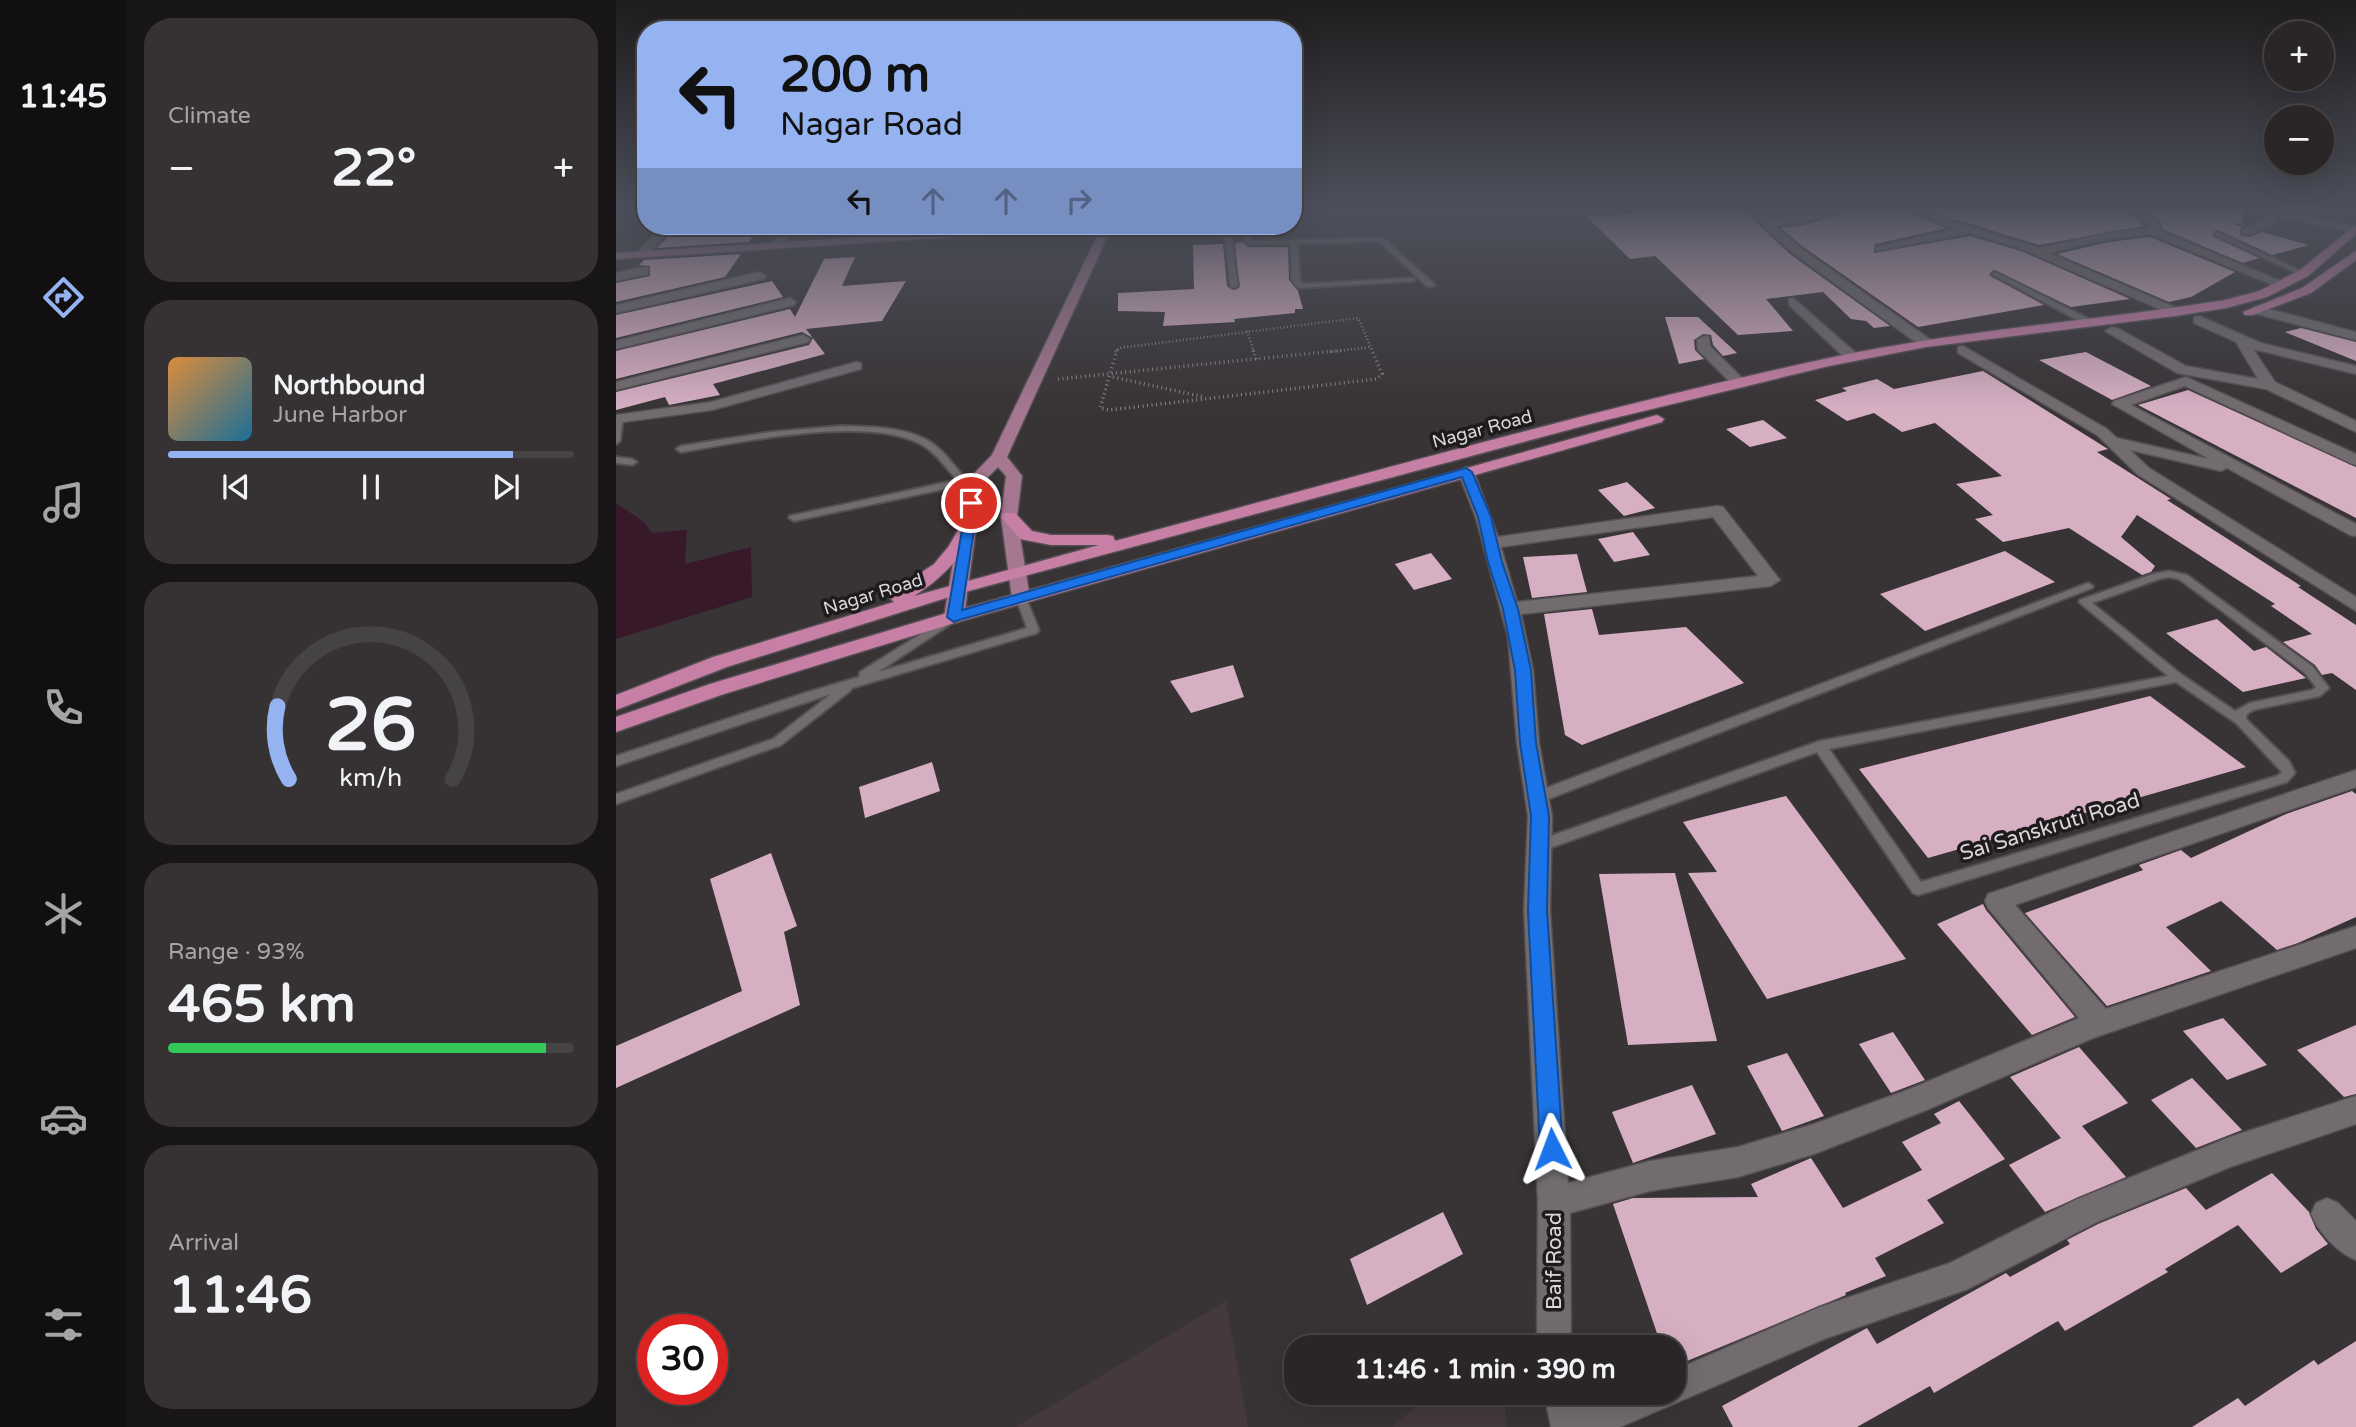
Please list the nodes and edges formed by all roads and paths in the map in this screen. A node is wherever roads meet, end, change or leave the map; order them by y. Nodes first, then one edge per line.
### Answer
1 (757, 277) edge
2 (1084, 277) edge
3 (1233, 277) edge
4 (1296, 277) edge
5 (1422, 277) edge
6 (1836, 277) edge
7 (2000, 277) edge
8 (2094, 277) edge
9 (2263, 277) edge
10 (2298, 277) edge
11 (2330, 277) edge
12 (1412, 280) dead end
13 (1431, 285) dead end
14 (2284, 285) junction
15 (1234, 286) dead end
16 (790, 302) dead end
17 (1793, 302) dead end
18 (616, 309) edge
19 (2257, 310) junction
20 (2175, 312) junction
21 (2199, 320) junction
22 (2088, 322) junction
23 (1247, 331) junction
24 (2112, 331) junction
25 (2356, 336) edge
26 (803, 339) dead end
27 (1704, 340) dead end
28 (2242, 342) junction
29 (1926, 343) junction
30 (616, 345) edge
31 (1371, 347) junction
32 (1964, 350) junction
33 (1852, 357) junction
34 (1257, 361) junction
35 (856, 366) dead end
36 (2356, 370) edge
37 (1109, 376) junction
38 (1036, 380) junction
39 (1740, 384) junction
40 (2270, 385) junction
41 (616, 386) edge
42 (1208, 398) junction
43 (617, 419) edge
44 (2356, 426) edge
45 (616, 441) edge
46 (2115, 442) junction
47 (681, 449) dead end
48 (999, 457) junction
49 (616, 460) edge
50 (2356, 460) edge
51 (632, 463) dead end
52 (1466, 472) junction
53 (2247, 472) junction
54 (969, 482) junction
55 (1009, 517) junction
56 (794, 518) dead end
57 (969, 524) junction
58 (1178, 530) junction
59 (2356, 531) edge
60 (1490, 543) junction
61 (1017, 572) junction
62 (2088, 586) dead end
63 (958, 588) junction
64 (1021, 598) junction
65 (2356, 605) edge
66 (1511, 609) junction
67 (954, 617) junction
68 (835, 625) junction
69 (2178, 678) junction
70 (852, 683) junction
71 (616, 703) edge
72 (2239, 720) junction
73 (616, 725) edge
74 (1820, 746) junction
75 (616, 761) edge
76 (2356, 778) edge
77 (1538, 797) junction
78 (616, 799) edge
79 (1539, 846) junction
80 (2356, 937) edge
81 (2101, 1024) junction
82 (2356, 1110) edge
83 (1554, 1202) junction
84 (2327, 1214) dead end
85 (2356, 1244) edge
86 (1554, 1335) edge
87 (1686, 1383) edge
88 (1564, 1405) edge
89 (1632, 1405) edge
90 (1569, 1427) edge
91 (1574, 1427) edge

1 - 18 street
2 - 38 main road
3 - 15 lane
4 - 12 lane
5 - 13 lane
6 - 29 street
7 - 22 lane
8 - 20 street
9 - 14 street
10 - 14 highway, Nagar Road
11 - 19 highway, Nagar Road
14 - 20 highway, Nagar Road
16 - 30 street
17 - 33 street
19 - 21 highway, Nagar Road
19 - 25 street
20 - 22 highway, Nagar Road
21 - 24 highway, Nagar Road
21 - 28 street
22 - 29 highway, Nagar Road
23 - 31 path
23 - 34 path
23 - 37 path
24 - 32 highway, Nagar Road
24 - 40 street
26 - 41 street
27 - 39 street
28 - 36 street
28 - 40 street
29 - 33 highway, Nagar Road
31 - 34 path
31 - 42 path
32 - 46 street
32 - 52 highway, Nagar Road
33 - 39 highway, Nagar Road
34 - 37 path
35 - 43 street
37 - 38 path
37 - 42 path
37 - 42 path
38 - 48 main road
39 - 58 highway, Nagar Road
40 - 44 street
43 - 45 lane
46 - 53 street
46 - 65 street
47 - 54 lane
48 - 54 main road
48 - 55 main road
49 - 51 lane
50 - 53 street
52 - 60 street, Baif Road
52 - 64 highway, Nagar Road
53 - 59 street
54 - 56 lane
54 - 57 main road
55 - 58 highway
55 - 61 main road
57 - 63 main road
57 - 68 highway
58 - 61 highway, Nagar Road
60 - 66 street, Baif Road
60 - 66 street
61 - 63 highway, Nagar Road
61 - 64 main road
62 - 77 lane
63 - 67 main road
63 - 68 highway, Nagar Road
64 - 67 highway, Nagar Road
64 - 70 lane
66 - 77 street, Baif Road
67 - 70 lane
67 - 73 highway, Nagar Road
68 - 71 highway, Nagar Road
69 - 72 lane, Sai Sanskruti Road
69 - 72 lane, Sai Sanskruti Road
69 - 74 lane
70 - 75 lane
70 - 78 lane
72 - 74 lane, Sai Sanskruti Road
74 - 79 lane
76 - 81 street
77 - 79 street, Baif Road
79 - 83 street, Baif Road
80 - 81 street
81 - 83 street
82 - 87 street
83 - 86 street, Baif Road
84 - 85 street
88 - 90 street
89 - 91 street

